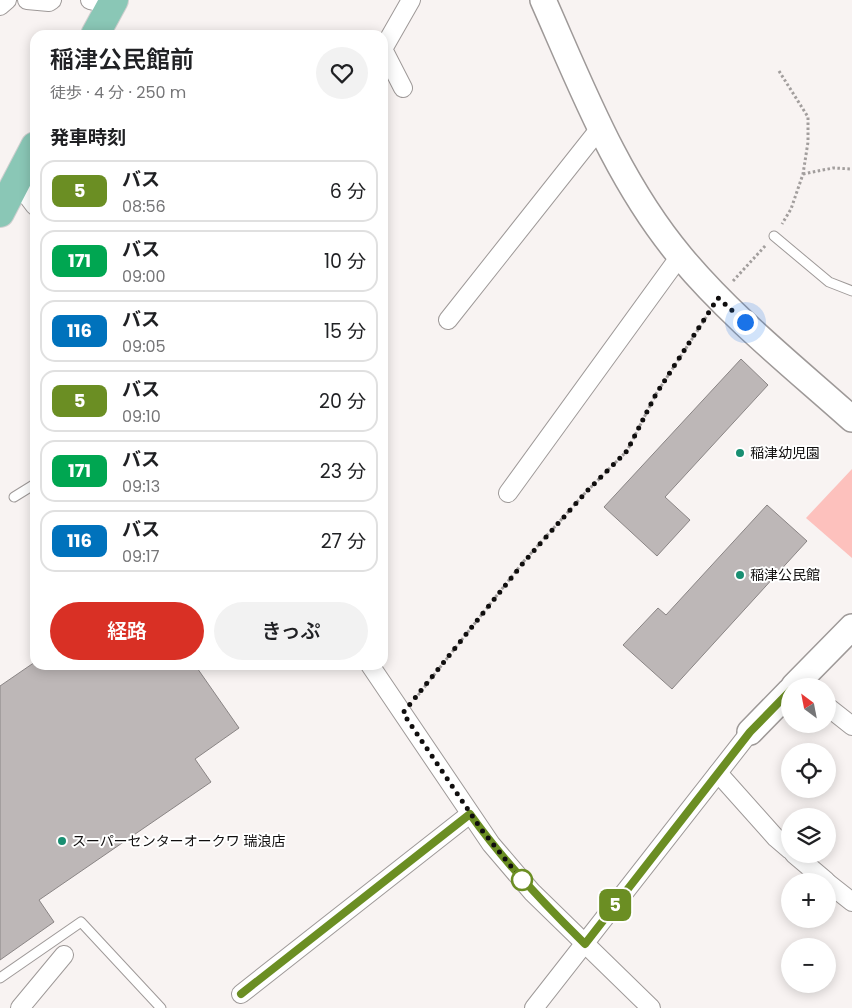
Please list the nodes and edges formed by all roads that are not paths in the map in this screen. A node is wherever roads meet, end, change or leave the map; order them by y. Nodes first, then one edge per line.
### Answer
1 (7, 0) edge
2 (27, 0) edge
3 (52, 0) edge
4 (411, 0) edge
5 (543, 0) edge
6 (105, 2) edge
7 (0, 6) edge
8 (97, 30) edge
9 (388, 40) edge
10 (388, 59) edge
11 (403, 88) dead end
12 (600, 128) junction
13 (30, 151) edge
14 (8, 174) edge
15 (30, 200) edge
16 (0, 213) edge
17 (774, 236) road end
18 (680, 256) junction
19 (852, 291) edge
20 (448, 320) dead end
21 (852, 419) edge
22 (30, 487) edge
23 (508, 493) dead end
24 (14, 497) dead end
25 (852, 626) edge
26 (373, 670) edge
27 (803, 678) edge
28 (781, 701) edge
29 (836, 713) edge
30 (852, 726) edge
31 (750, 732) joint
32 (718, 773) junction
33 (470, 814) junction
34 (781, 842) edge
35 (805, 863) edge
36 (816, 873) edge
37 (836, 889) edge
38 (852, 902) edge
39 (585, 944) junction
40 (64, 955) dead end
41 (0, 978) edge
42 (241, 994) dead end
43 (20, 1008) edge
44 (161, 1008) edge
45 (534, 1008) edge
46 (651, 1008) edge

1 - 7 street
2 - 3 street
4 - 9 street
5 - 12 street
6 - 8 main road
10 - 11 street
12 - 18 street
12 - 20 street
13 - 14 main road
14 - 15 street
14 - 16 main road
17 - 19 lane
18 - 21 street
18 - 23 street
22 - 24 lane
25 - 27 street
26 - 33 street
28 - 31 street
29 - 30 street
31 - 32 street
32 - 34 street
32 - 39 street
33 - 39 street
33 - 42 street
35 - 36 street
37 - 38 street
39 - 45 street
39 - 46 street
40 - 43 street
41 - 44 lane

